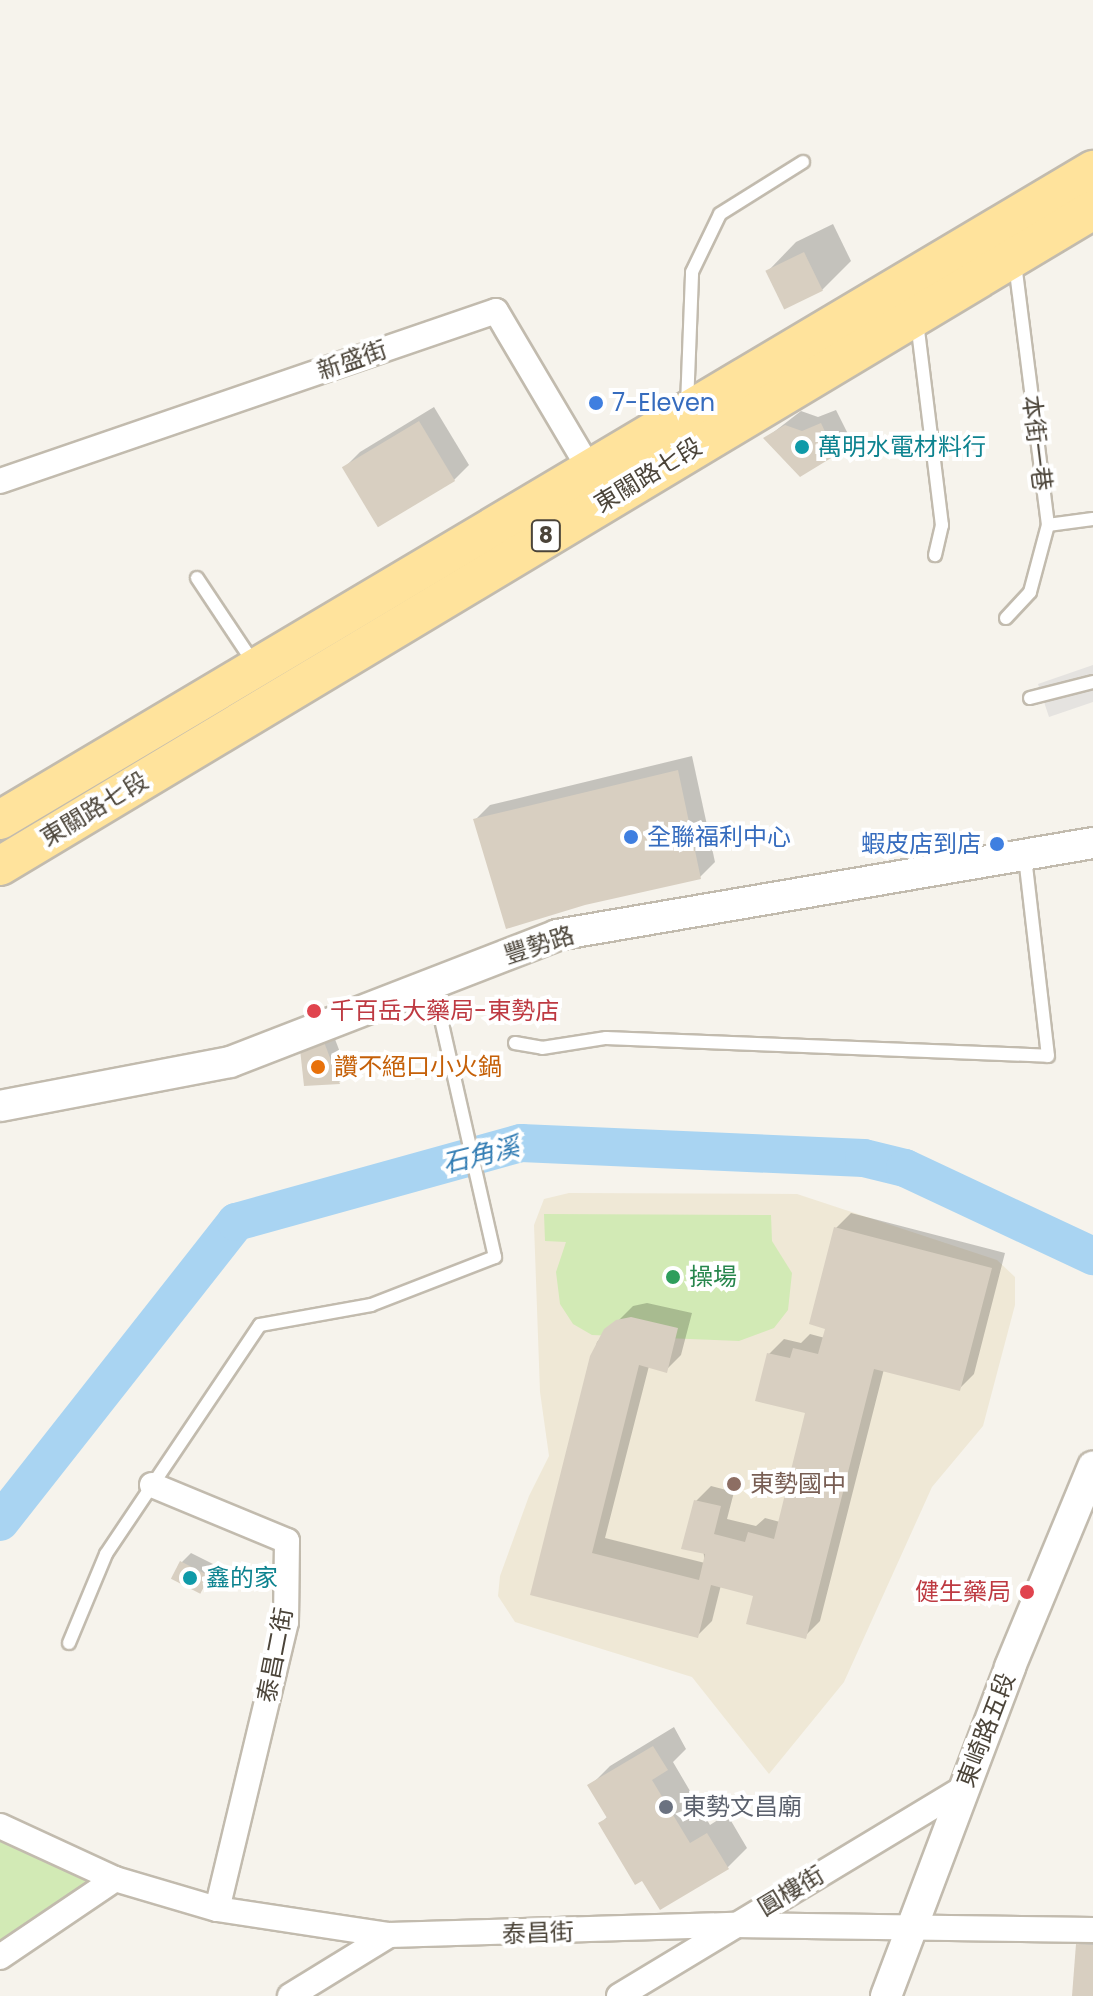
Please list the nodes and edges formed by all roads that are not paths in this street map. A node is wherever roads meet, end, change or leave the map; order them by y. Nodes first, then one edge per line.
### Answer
1 (803, 162) dead end
2 (1093, 170) edge
3 (1093, 210) edge
4 (1014, 257) junction
5 (916, 315) junction
6 (687, 412) junction
7 (0, 481) edge
8 (598, 485) junction
9 (1093, 519) edge
10 (1048, 525) junction
11 (935, 555) dead end
12 (197, 578) dead end
13 (1006, 618) dead end
14 (257, 668) junction
15 (1093, 682) edge
16 (1030, 698) dead end
17 (0, 820) edge
18 (1088, 837) edge
19 (1025, 857) junction
20 (0, 866) edge
21 (433, 983) junction
22 (515, 1043) dead end
23 (0, 1106) edge
24 (1093, 1467) edge
25 (152, 1485) junction
26 (69, 1643) dead end
27 (964, 1788) junction
28 (0, 1826) edge
29 (115, 1879) junction
30 (217, 1909) junction
31 (734, 1925) junction
32 (913, 1927) junction
33 (1093, 1930) edge
34 (389, 1935) junction
35 (0, 1957) edge
36 (290, 1996) edge
37 (619, 1996) edge
38 (886, 1996) edge

1 - 6 lane
2 - 6 main road, 東關路七段 / 8
3 - 4 main road, 東關路七段 / 8
4 - 5 main road, 東關路七段 / 8
4 - 10 lane, 本街一巷
5 - 8 main road, 東關路七段 / 8
5 - 11 lane
6 - 8 main road, 東關路七段 / 8
7 - 8 street, 新盛街
8 - 14 main road, 東關路七段 / 8
8 - 20 main road, 東關路七段 / 8
9 - 10 lane
10 - 13 lane, 本街一巷
12 - 14 lane
14 - 17 main road, 東關路七段 / 8
15 - 16 lane
18 - 19 street, 豐勢路
19 - 21 street, 豐勢路
19 - 22 lane
21 - 23 street, 豐勢路
21 - 25 lane
24 - 27 street, 東崎路五段
25 - 26 lane
25 - 30 street, 泰昌二街
27 - 31 street, 圓樓街
27 - 32 street, 東崎路五段
28 - 29 street, 泰昌街
29 - 30 street, 泰昌街
29 - 35 street
30 - 34 street, 泰昌街
31 - 32 street, 泰昌街
31 - 34 street, 泰昌街
31 - 37 street, 圓樓街
32 - 33 street, 泰昌街
32 - 38 street, 東崎路五段
34 - 36 street

